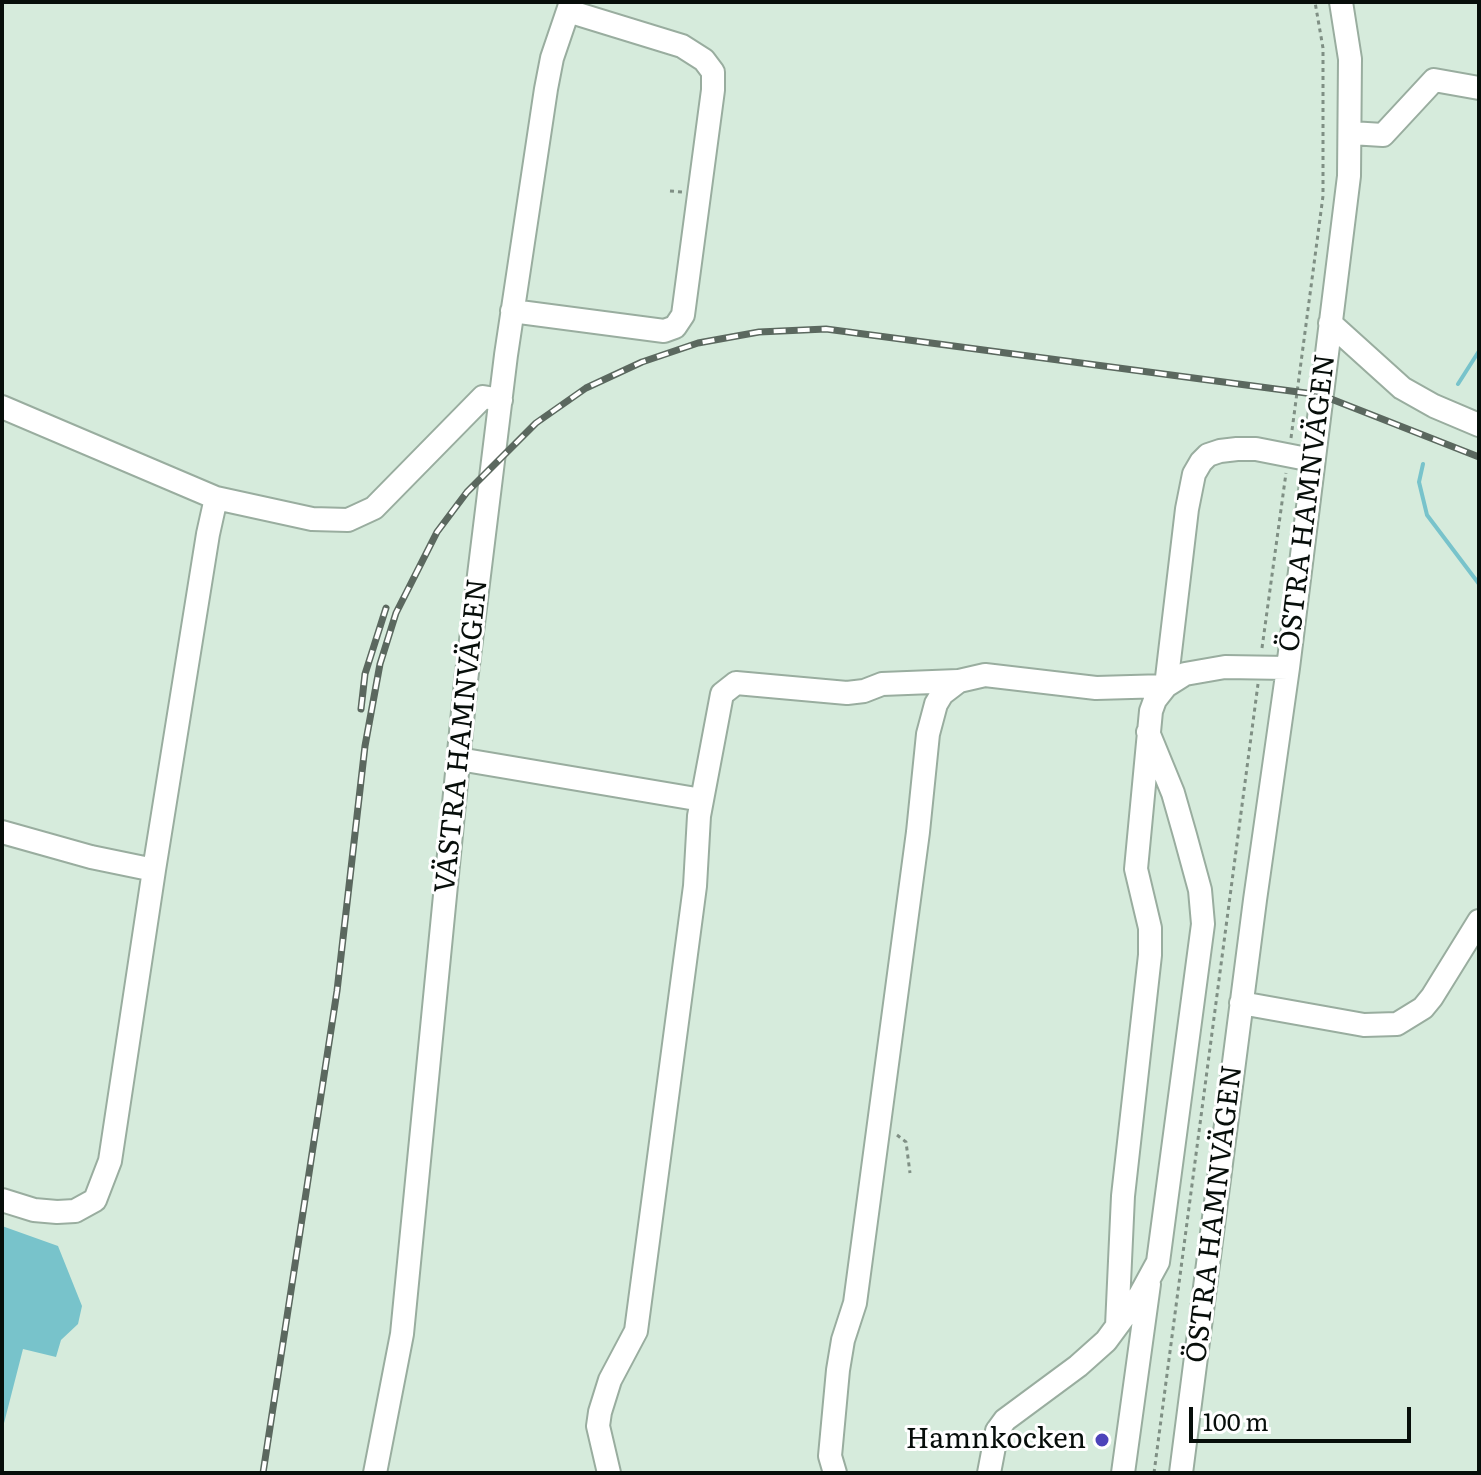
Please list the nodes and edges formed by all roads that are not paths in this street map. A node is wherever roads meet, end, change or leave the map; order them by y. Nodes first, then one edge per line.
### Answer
1 (1341, 2) edge
2 (569, 7) edge
3 (1479, 88) edge
4 (1351, 133) junction
5 (512, 311) junction
6 (1330, 323) junction
7 (501, 400) junction
8 (2, 407) edge
9 (1479, 425) edge
10 (1312, 460) junction
11 (216, 498) junction
12 (1288, 668) junction
13 (959, 681) junction
14 (1166, 686) junction
15 (1148, 732) junction
16 (459, 759) junction
17 (702, 800) junction
18 (2, 832) edge
19 (154, 870) junction
20 (1479, 921) edge
21 (1241, 1003) junction
22 (2, 1200) edge
23 (1149, 1279) junction
24 (1117, 1327) junction
25 (382, 1471) edge
26 (609, 1473) edge
27 (835, 1473) edge
28 (989, 1473) edge
29 (1123, 1473) edge
30 (1181, 1473) edge

1 - 4 street, ÖSTRA HAMNVÄGEN
2 - 5 street, VÄSTRA HAMNVÄGEN
2 - 5 street
3 - 4 street
4 - 6 street, ÖSTRA HAMNVÄGEN
5 - 7 street, VÄSTRA HAMNVÄGEN
6 - 9 street
6 - 10 street, ÖSTRA HAMNVÄGEN
7 - 11 street
7 - 16 street, VÄSTRA HAMNVÄGEN
8 - 11 street
10 - 12 street, ÖSTRA HAMNVÄGEN
10 - 14 street
11 - 19 street
12 - 14 street
12 - 21 street, ÖSTRA HAMNVÄGEN
13 - 14 street
13 - 17 street
13 - 27 street
14 - 15 street
15 - 23 street
15 - 24 street
16 - 17 street
16 - 25 street, VÄSTRA HAMNVÄGEN
17 - 26 street
18 - 19 street
19 - 22 street
20 - 21 street
21 - 30 street, ÖSTRA HAMNVÄGEN
23 - 24 street
23 - 29 street
24 - 28 street

